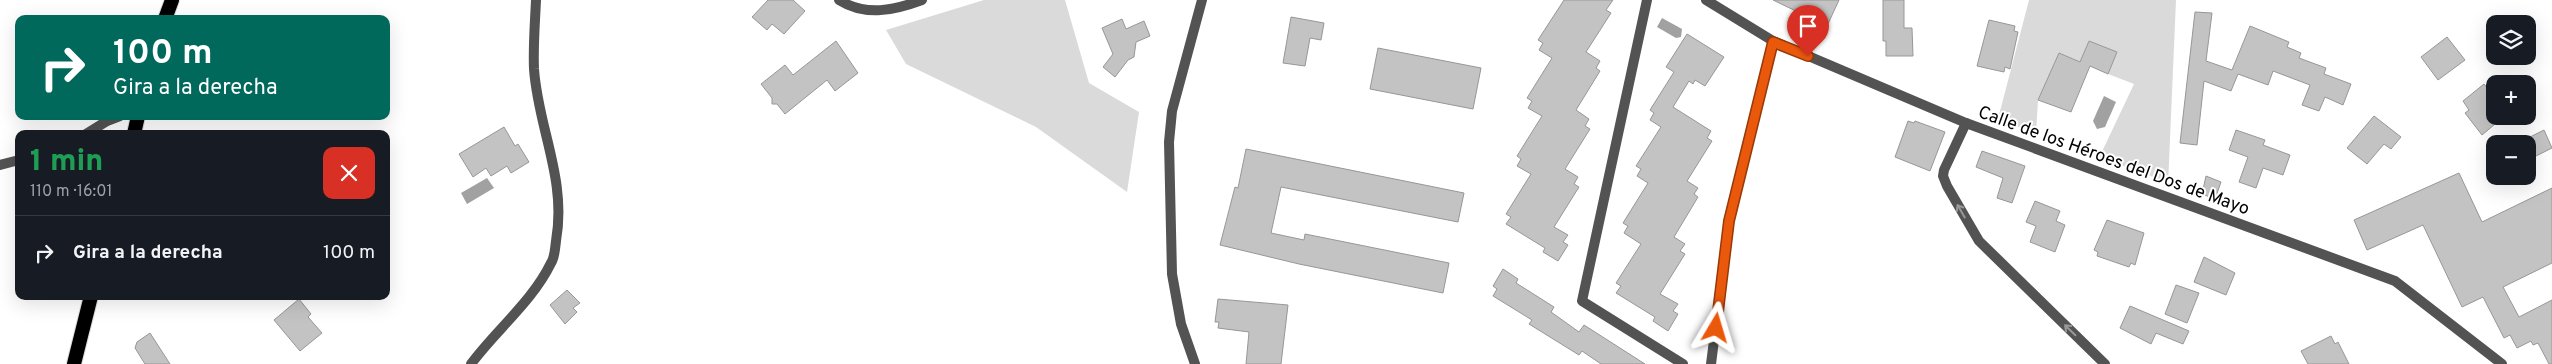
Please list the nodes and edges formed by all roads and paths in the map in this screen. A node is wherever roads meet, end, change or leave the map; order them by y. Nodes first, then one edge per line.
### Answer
1 (172, 0) edge
2 (536, 0) edge
3 (839, 0) edge
4 (922, 0) edge
5 (1202, 0) edge
6 (1647, 0) edge
7 (1706, 0) edge
8 (166, 15) edge
9 (1773, 42) junction
10 (110, 120) edge
11 (1966, 123) junction
12 (93, 130) edge
13 (15, 161) edge
14 (0, 165) edge
15 (91, 300) edge
16 (74, 364) edge
17 (471, 364) edge
18 (1195, 364) edge
19 (1683, 364) edge
20 (1711, 364) edge
21 (2105, 364) edge
22 (2502, 364) edge

1 - 8 highway
2 - 17 street
3 - 4 street
5 - 18 street
6 - 19 street
7 - 9 street, Calle de los Héroes del Dos de Mayo
9 - 11 street, Calle de los Héroes del Dos de Mayo
9 - 20 street
10 - 12 street
21 -> 11 street
11 - 22 street, Calle de los Héroes del Dos de Mayo
13 - 14 street
15 - 16 highway

